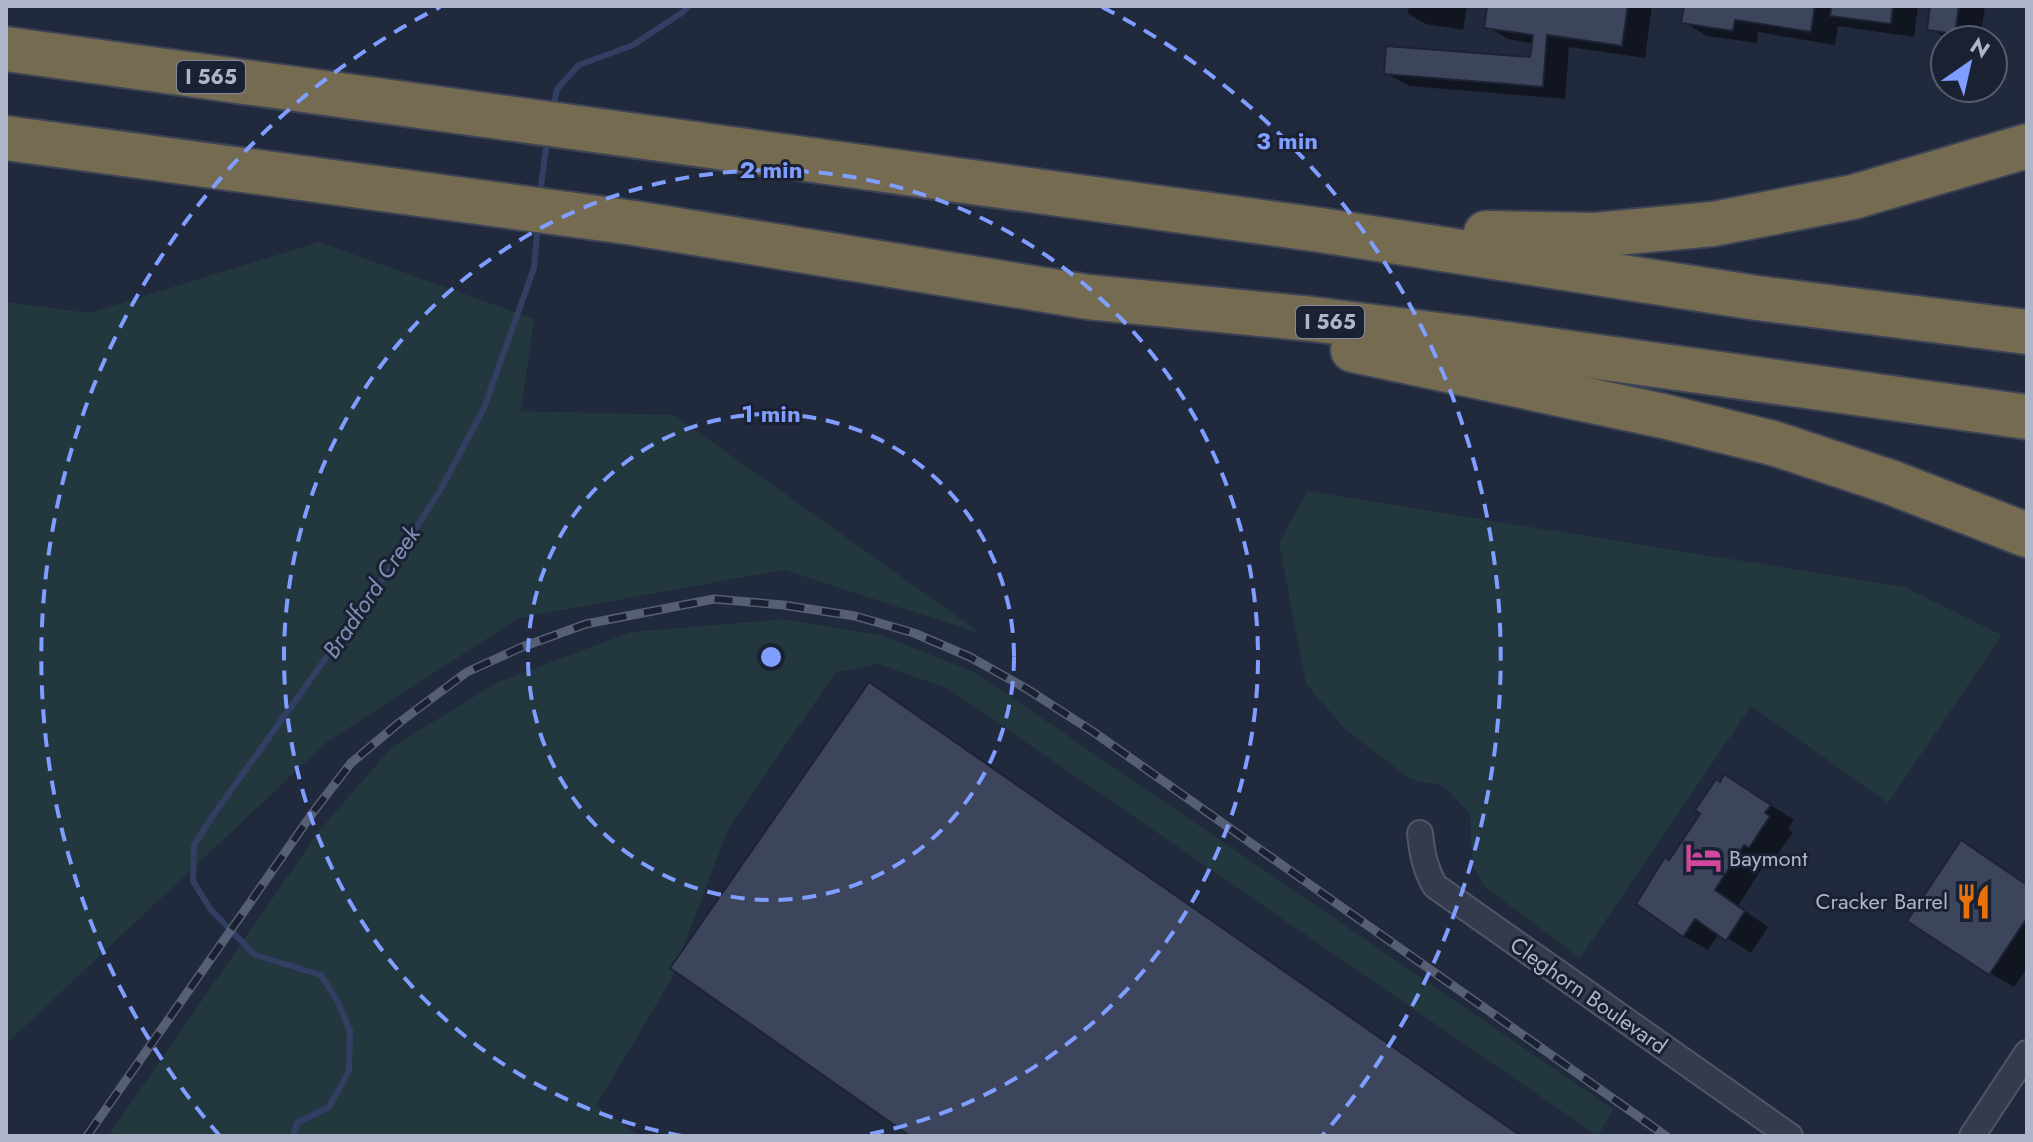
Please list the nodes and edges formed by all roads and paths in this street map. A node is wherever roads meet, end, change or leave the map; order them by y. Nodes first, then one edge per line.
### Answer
1 (6, 49) edge
2 (6, 138) edge
3 (2027, 146) edge
4 (1320, 230) junction
5 (1088, 297) junction
6 (2027, 332) edge
7 (2027, 417) edge
8 (2027, 535) edge
9 (1420, 833) dead end
10 (2027, 1053) edge
11 (1790, 1136) edge
12 (1972, 1136) edge

1 - 4 highway, I 565
2 - 5 highway, I 565
3 - 4 highway
4 - 6 highway, I 565
5 - 7 highway, I 565
5 - 8 highway
9 - 11 street, Cleghorn Boulevard
10 - 12 street

